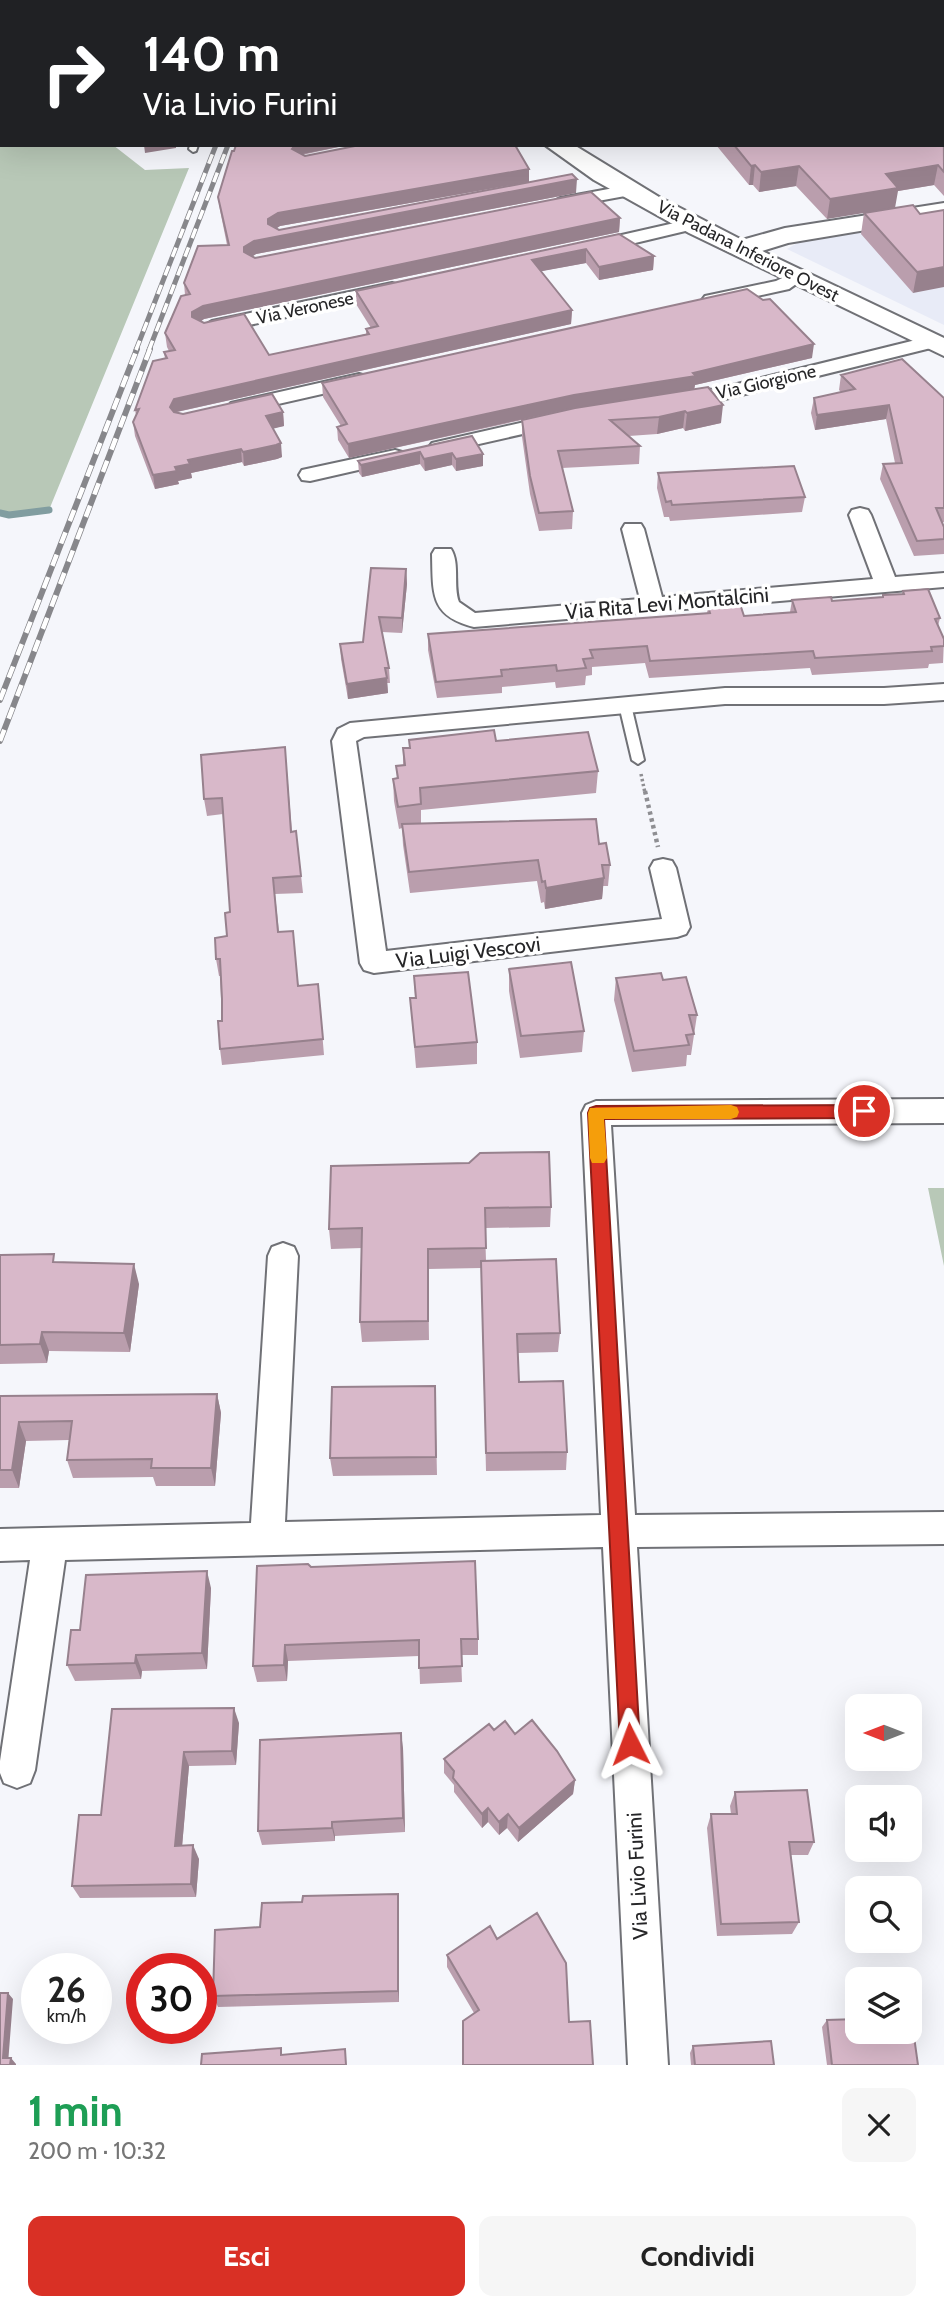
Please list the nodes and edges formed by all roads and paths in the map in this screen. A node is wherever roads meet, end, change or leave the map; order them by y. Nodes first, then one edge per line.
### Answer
1 (559, 147) edge
2 (630, 190) junction
3 (539, 207) edge
4 (944, 210) edge
5 (692, 224) junction
6 (740, 249) junction
7 (572, 251) edge
8 (797, 277) junction
9 (411, 285) edge
10 (697, 304) edge
11 (205, 328) edge
12 (938, 345) edge
13 (373, 377) edge
14 (654, 404) edge
15 (225, 410) edge
16 (574, 417) edge
17 (310, 475) dead end
18 (860, 515) dead end
19 (633, 529) dead end
20 (443, 554) dead end
21 (944, 580) edge
22 (887, 585) junction
23 (653, 605) junction
24 (944, 692) edge
25 (625, 705) junction
26 (638, 760) joint
27 (663, 868) joint
28 (944, 1111) edge
29 (283, 1256) dead end
30 (944, 1528) edge
31 (618, 1531) junction
32 (267, 1538) junction
33 (50, 1544) junction
34 (0, 1545) edge
35 (17, 1770) dead end
36 (648, 2065) edge

1 - 2 street, Via Padana Inferiore Ovest
2 - 3 street
2 - 5 street, Via Padana Inferiore Ovest
4 - 6 street
5 - 6 street, Via Padana Inferiore Ovest
5 - 7 street
6 - 8 street, Via Padana Inferiore Ovest
8 - 10 street
8 - 12 street, Via Padana Inferiore Ovest
9 - 11 street, Via Veronese
12 - 14 street, Via Giorgione
13 - 15 street
16 - 17 street
18 - 22 street
19 - 23 street
20 - 23 street, Via Rita Levi Montalcini
21 - 22 street, Via Rita Levi Montalcini
22 - 23 street, Via Rita Levi Montalcini
24 - 25 street, Via Luigi Vescovi
25 - 26 lane
25 - 27 street, Via Luigi Vescovi
26 - 27 path
28 - 31 street, Via Livio Furini
29 - 32 street
30 - 31 street
31 - 32 street
31 - 36 street, Via Livio Furini
32 - 33 street
33 - 34 street
33 - 35 street

